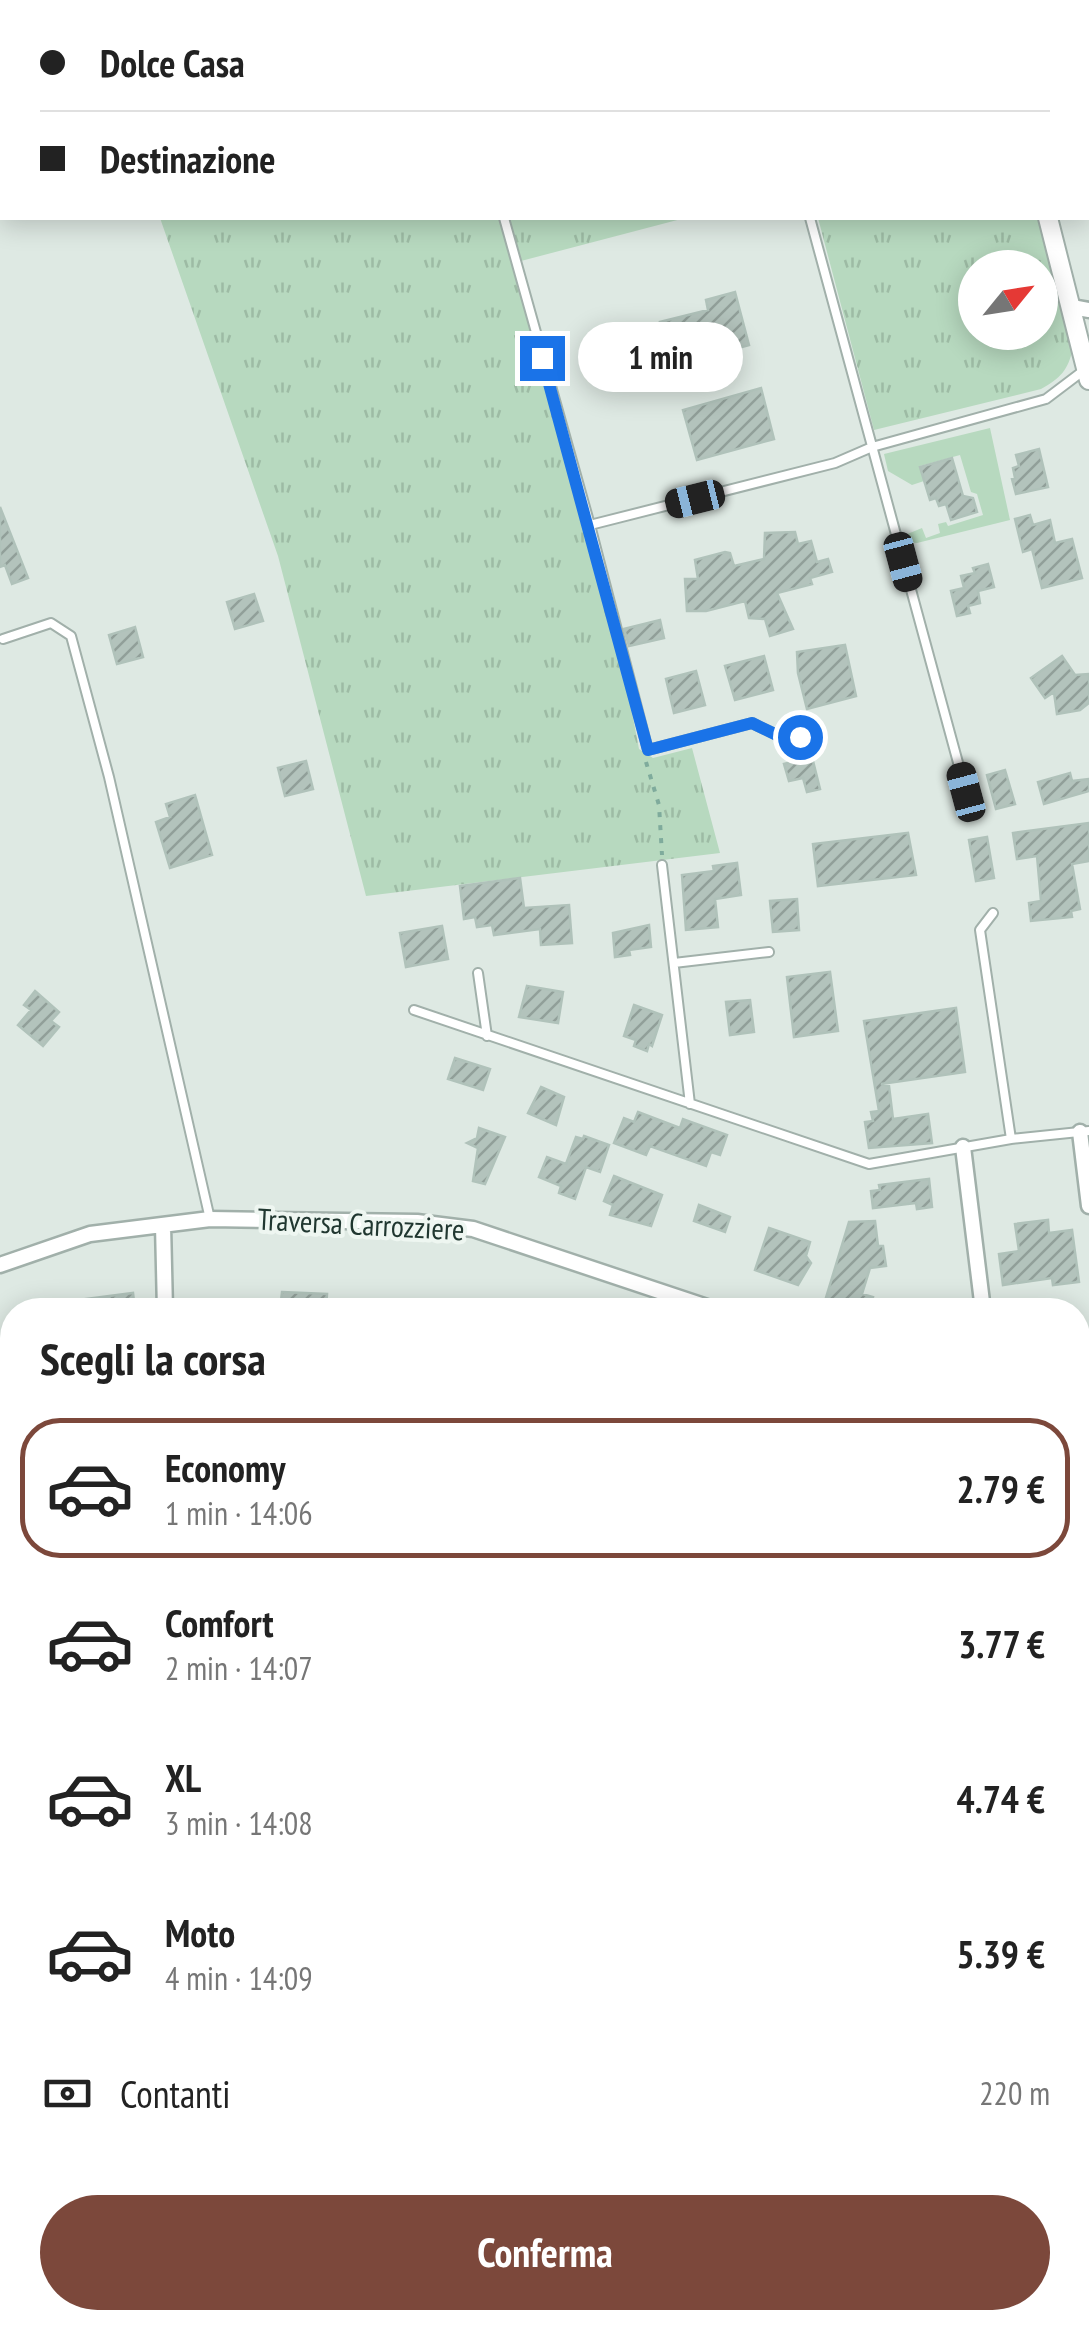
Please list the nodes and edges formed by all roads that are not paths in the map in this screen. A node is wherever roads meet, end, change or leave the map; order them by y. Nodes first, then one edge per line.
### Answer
1 (505, 220) edge
2 (811, 220) edge
3 (1049, 220) edge
4 (1080, 309) edge
5 (1088, 374) edge
6 (872, 447) junction
7 (590, 525) junction
8 (3, 639) dead end
9 (800, 737) dead end
10 (966, 792) dead end
11 (662, 865) dead end
12 (993, 913) dead end
13 (770, 952) dead end
14 (674, 963) junction
15 (478, 973) dead end
16 (414, 1010) dead end
17 (487, 1036) junction
18 (690, 1104) junction
19 (1085, 1131) edge
20 (1011, 1139) junction
21 (963, 1146) junction
22 (1089, 1206) edge
23 (210, 1219) junction
24 (163, 1224) junction
25 (0, 1265) edge
26 (165, 1298) edge
27 (673, 1298) edge
28 (982, 1298) edge

1 - 7 lane
2 - 6 lane
3 - 4 street
4 - 5 street
5 - 6 lane
6 - 7 lane
6 - 10 lane
7 - 9 lane
8 - 23 lane
11 - 14 lane
12 - 20 lane
13 - 14 lane
14 - 18 lane
15 - 17 lane
16 - 17 lane
17 - 18 lane
18 - 21 lane
19 - 20 lane
19 - 22 street
20 - 21 lane
21 - 28 street
23 - 24 street, Traversa Carrozziere
23 - 27 street, Traversa Carrozziere
24 - 25 street, Traversa Carrozziere
24 - 26 street

